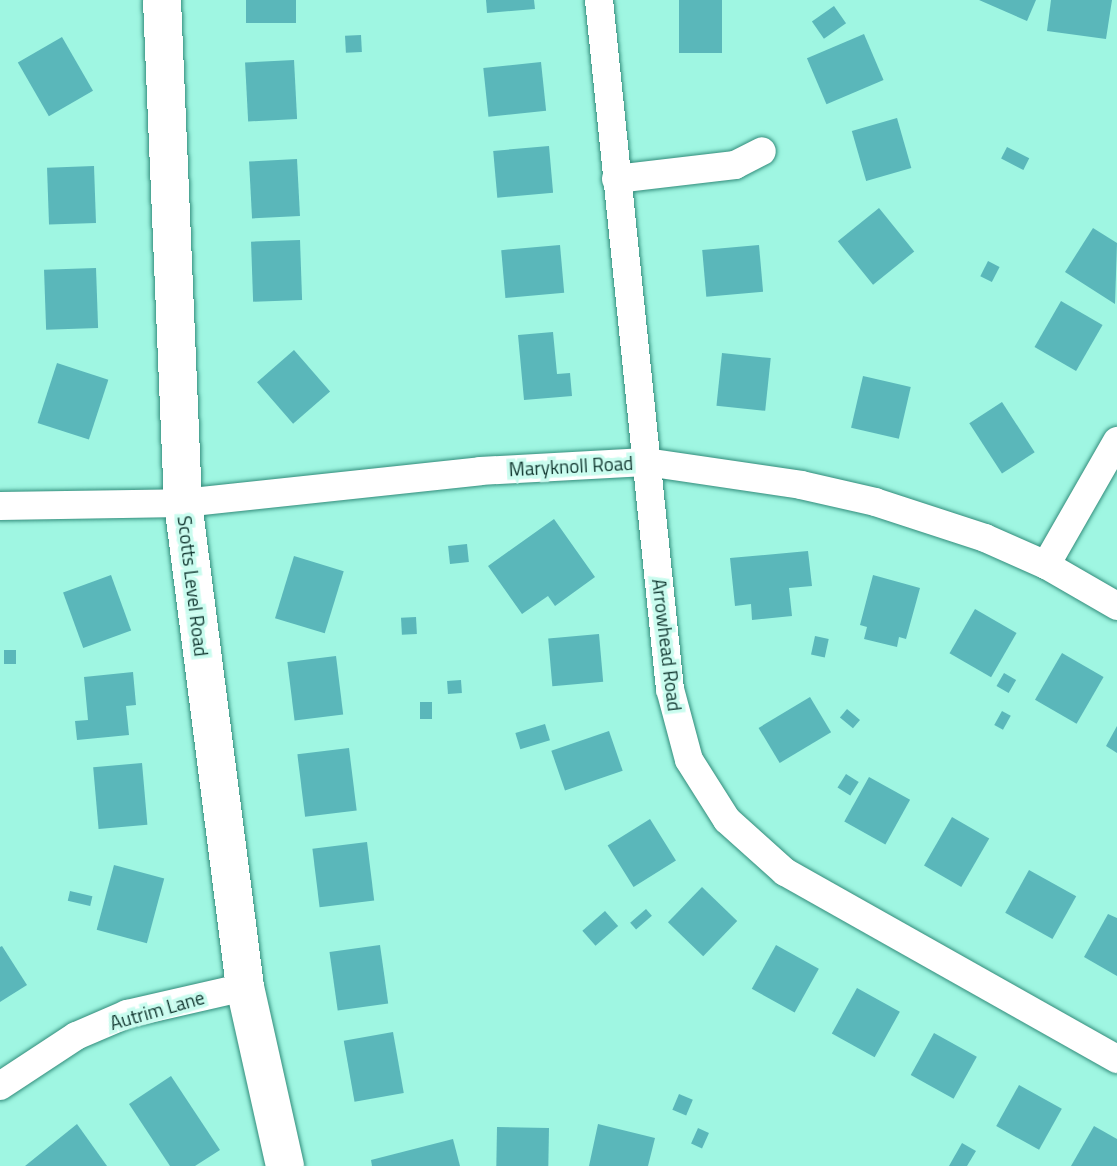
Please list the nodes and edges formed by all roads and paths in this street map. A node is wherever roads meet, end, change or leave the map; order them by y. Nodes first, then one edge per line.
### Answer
1 (162, 0) edge
2 (600, 0) edge
3 (762, 151) dead end
4 (616, 179) junction
5 (1117, 441) edge
6 (646, 462) junction
7 (183, 503) junction
8 (0, 506) edge
9 (1046, 565) junction
10 (1117, 606) edge
11 (245, 987) junction
12 (1117, 1059) edge
13 (0, 1086) edge
14 (285, 1166) edge

1 - 7 street, Scotts Level Road
2 - 4 street, Arrowhead Road
3 - 4 street
4 - 6 street, Arrowhead Road
5 - 9 street
6 - 7 street, Maryknoll Road
6 - 9 street, Maryknoll Road
6 - 12 street, Arrowhead Road
7 - 8 street, Maryknoll Road
7 - 11 street, Scotts Level Road
9 - 10 street, Maryknoll Road
11 - 13 street, Autrim Lane
11 - 14 street, Scotts Level Road

